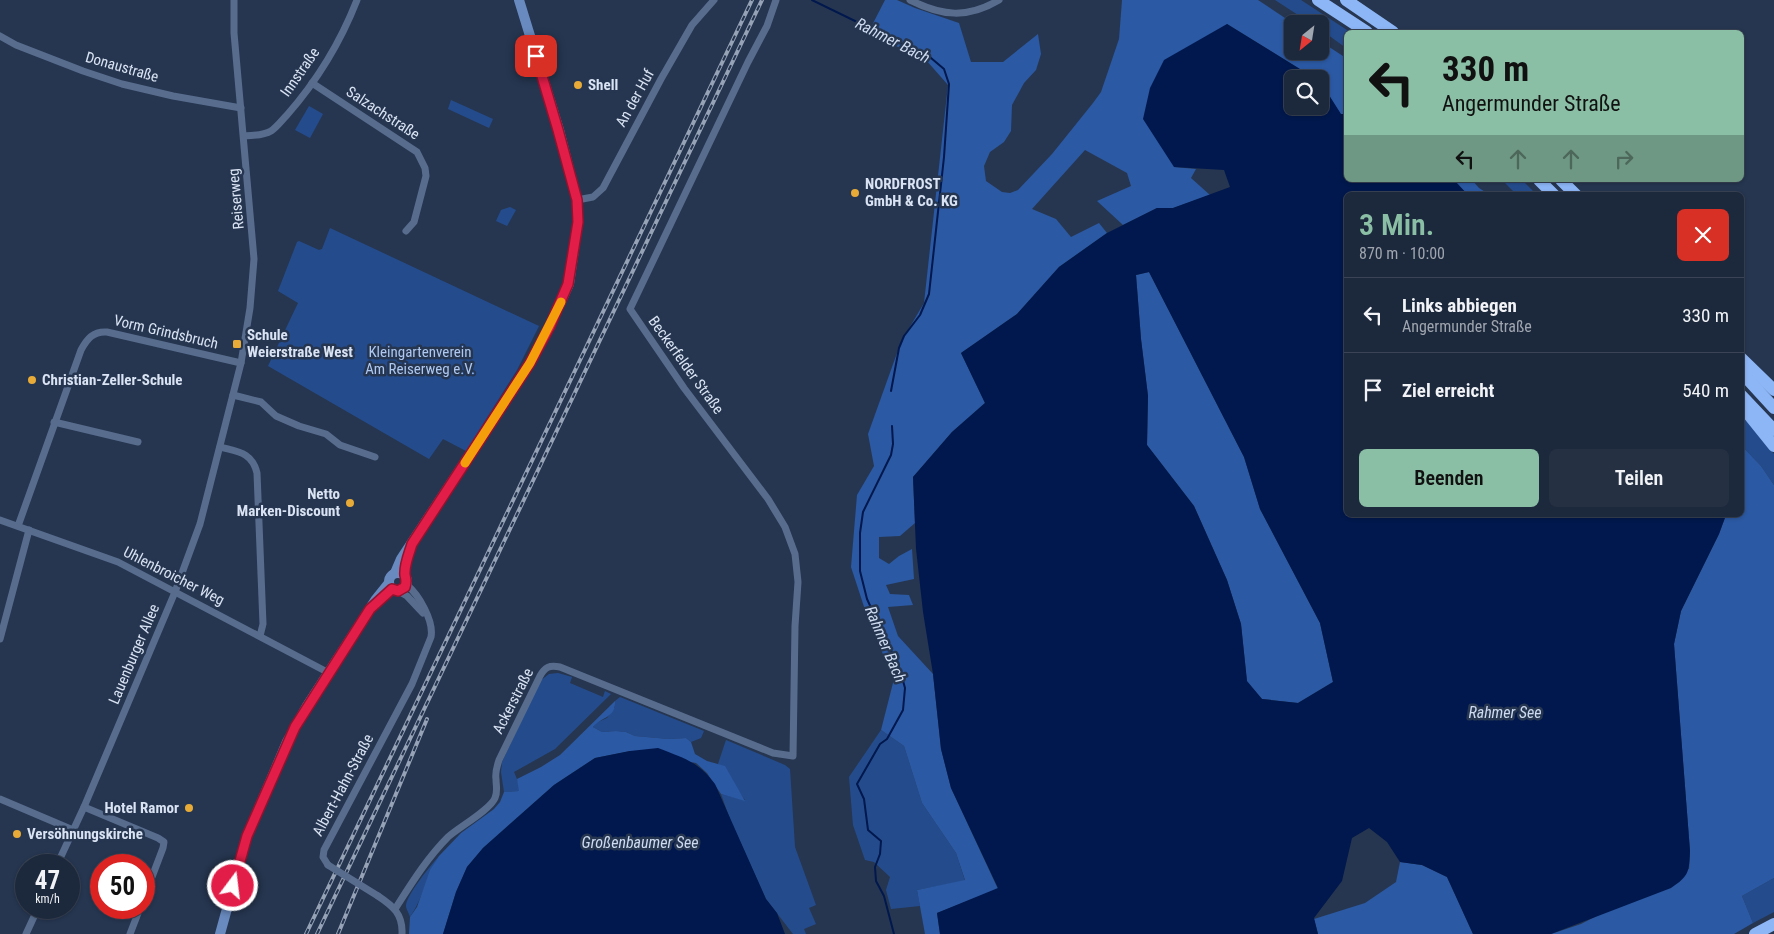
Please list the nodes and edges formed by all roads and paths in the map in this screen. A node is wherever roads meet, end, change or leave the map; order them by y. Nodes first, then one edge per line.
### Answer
1 (234, 0) edge
2 (357, 0) edge
3 (519, 0) edge
4 (714, 0) edge
5 (776, 0) edge
6 (910, 0) edge
7 (999, 0) edge
8 (1318, 0) edge
9 (1346, 0) edge
10 (1364, 30) edge
11 (1390, 30) edge
12 (0, 36) edge
13 (312, 83) junction
14 (241, 108) junction
15 (244, 136) junction
16 (1541, 182) edge
17 (1564, 182) edge
18 (1551, 192) edge
19 (1573, 192) edge
20 (577, 200) junction
21 (406, 230) dead end
22 (1744, 361) edge
23 (241, 363) junction
24 (1744, 375) edge
25 (1774, 390) edge
26 (233, 395) junction
27 (1744, 398) edge
28 (1774, 408) edge
29 (1744, 409) edge
30 (54, 422) junction
31 (1774, 430) edge
32 (138, 442) dead end
33 (1774, 446) edge
34 (220, 447) junction
35 (375, 457) dead end
36 (0, 520) edge
37 (18, 526) junction
38 (29, 530) junction
39 (398, 583) junction
40 (176, 592) junction
41 (3, 619) edge
42 (260, 636) junction
43 (0, 639) edge
44 (329, 674) junction
45 (793, 756) joint
46 (0, 799) edge
47 (84, 807) junction
48 (73, 830) junction
49 (62, 854) edge
50 (155, 869) edge
51 (395, 909) junction
52 (33, 919) edge
53 (136, 919) edge
54 (1774, 924) edge
55 (26, 934) edge
56 (130, 934) edge
57 (220, 934) edge
58 (402, 934) edge
59 (1754, 934) edge

1 - 14 street, Reiserweg
2 - 13 street, Innstraße
3 - 20 main road
4 - 20 street, An der Huf
5 - 45 street, Beckerfelder Straße
6 - 7 street
8 - 10 highway
9 - 11 highway
12 - 14 street, Donaustraße
13 - 15 street, Innstraße
13 - 21 street, Salzachstraße
14 - 15 street, Reiserweg
15 - 23 street, Reiserweg
16 - 18 highway
17 - 19 highway
20 - 39 main road
22 - 25 highway
23 - 26 street, Reiserweg
23 - 30 street, Vorm Grindsbruch
24 - 28 highway
26 - 34 street, Reiserweg
26 - 35 street
27 - 31 highway
29 - 33 highway
30 - 32 street
30 - 37 street, Vorm Grindsbruch
34 - 40 street, Lauenburger Allee
34 - 42 street
36 - 37 street, Uhlenbroicher Weg
37 - 38 street, Uhlenbroicher Weg
38 - 40 street, Uhlenbroicher Weg
38 - 41 street
39 - 44 main road
39 - 51 street, Albert-Hahn-Straße, bridge
40 - 42 street, Uhlenbroicher Weg
40 - 47 street, Lauenburger Allee
41 - 43 street
42 - 44 street, Uhlenbroicher Weg
44 - 57 main road
45 - 51 street, Ackerstraße
46 - 48 street
47 - 48 street, Lauenburger Allee
47 - 50 street
48 - 49 street, Lauenburger Allee
51 - 58 street
52 - 55 street
53 - 56 street
54 - 59 highway

